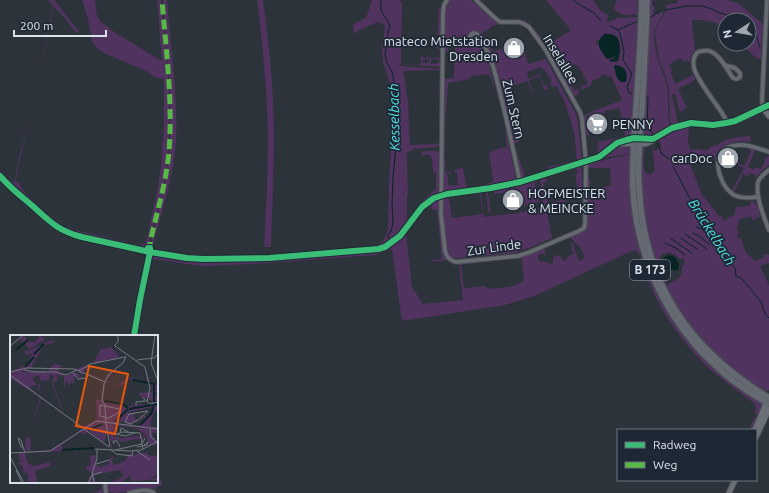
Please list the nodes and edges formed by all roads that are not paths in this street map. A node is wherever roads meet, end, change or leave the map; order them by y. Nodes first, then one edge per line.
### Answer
1 (447, 0) edge
2 (476, 0) edge
3 (642, 0) edge
4 (647, 0) edge
5 (767, 0) edge
6 (644, 12) junction
7 (484, 43) dead end
8 (724, 65) junction
9 (769, 105) edge
10 (764, 108) junction
11 (769, 116) edge
12 (726, 123) junction
13 (637, 141) junction
14 (769, 152) edge
15 (586, 162) junction
16 (769, 170) edge
17 (0, 176) edge
18 (520, 182) junction
19 (441, 196) junction
20 (758, 197) junction
21 (769, 230) edge
22 (150, 252) junction
23 (134, 335) edge
24 (768, 400) edge
25 (769, 409) edge
26 (755, 429) edge
27 (757, 435) edge
28 (735, 481) edge
29 (105, 483) edge
30 (107, 493) edge
31 (129, 493) edge
32 (154, 493) edge
33 (729, 493) edge

1 - 19 street
2 - 15 street, Inselallee
3 - 6 main road, B 173
4 - 6 main road, B 173
5 - 10 street
6 - 13 main road, B 173
7 - 18 street, Zum Stern
8 - 8 street
8 - 12 street
9 - 10 street
10 - 11 street
10 - 12 street
12 - 13 street
13 - 15 street
13 - 24 main road, B 173
14 - 20 street
15 - 18 street
15 - 19 street, Zur Linde
16 - 20 street
17 - 22 street
18 - 19 street
19 - 22 street
20 - 21 street
22 - 23 street
24 - 26 street
25 - 27 street
28 - 33 street
29 - 30 street
31 - 32 street

